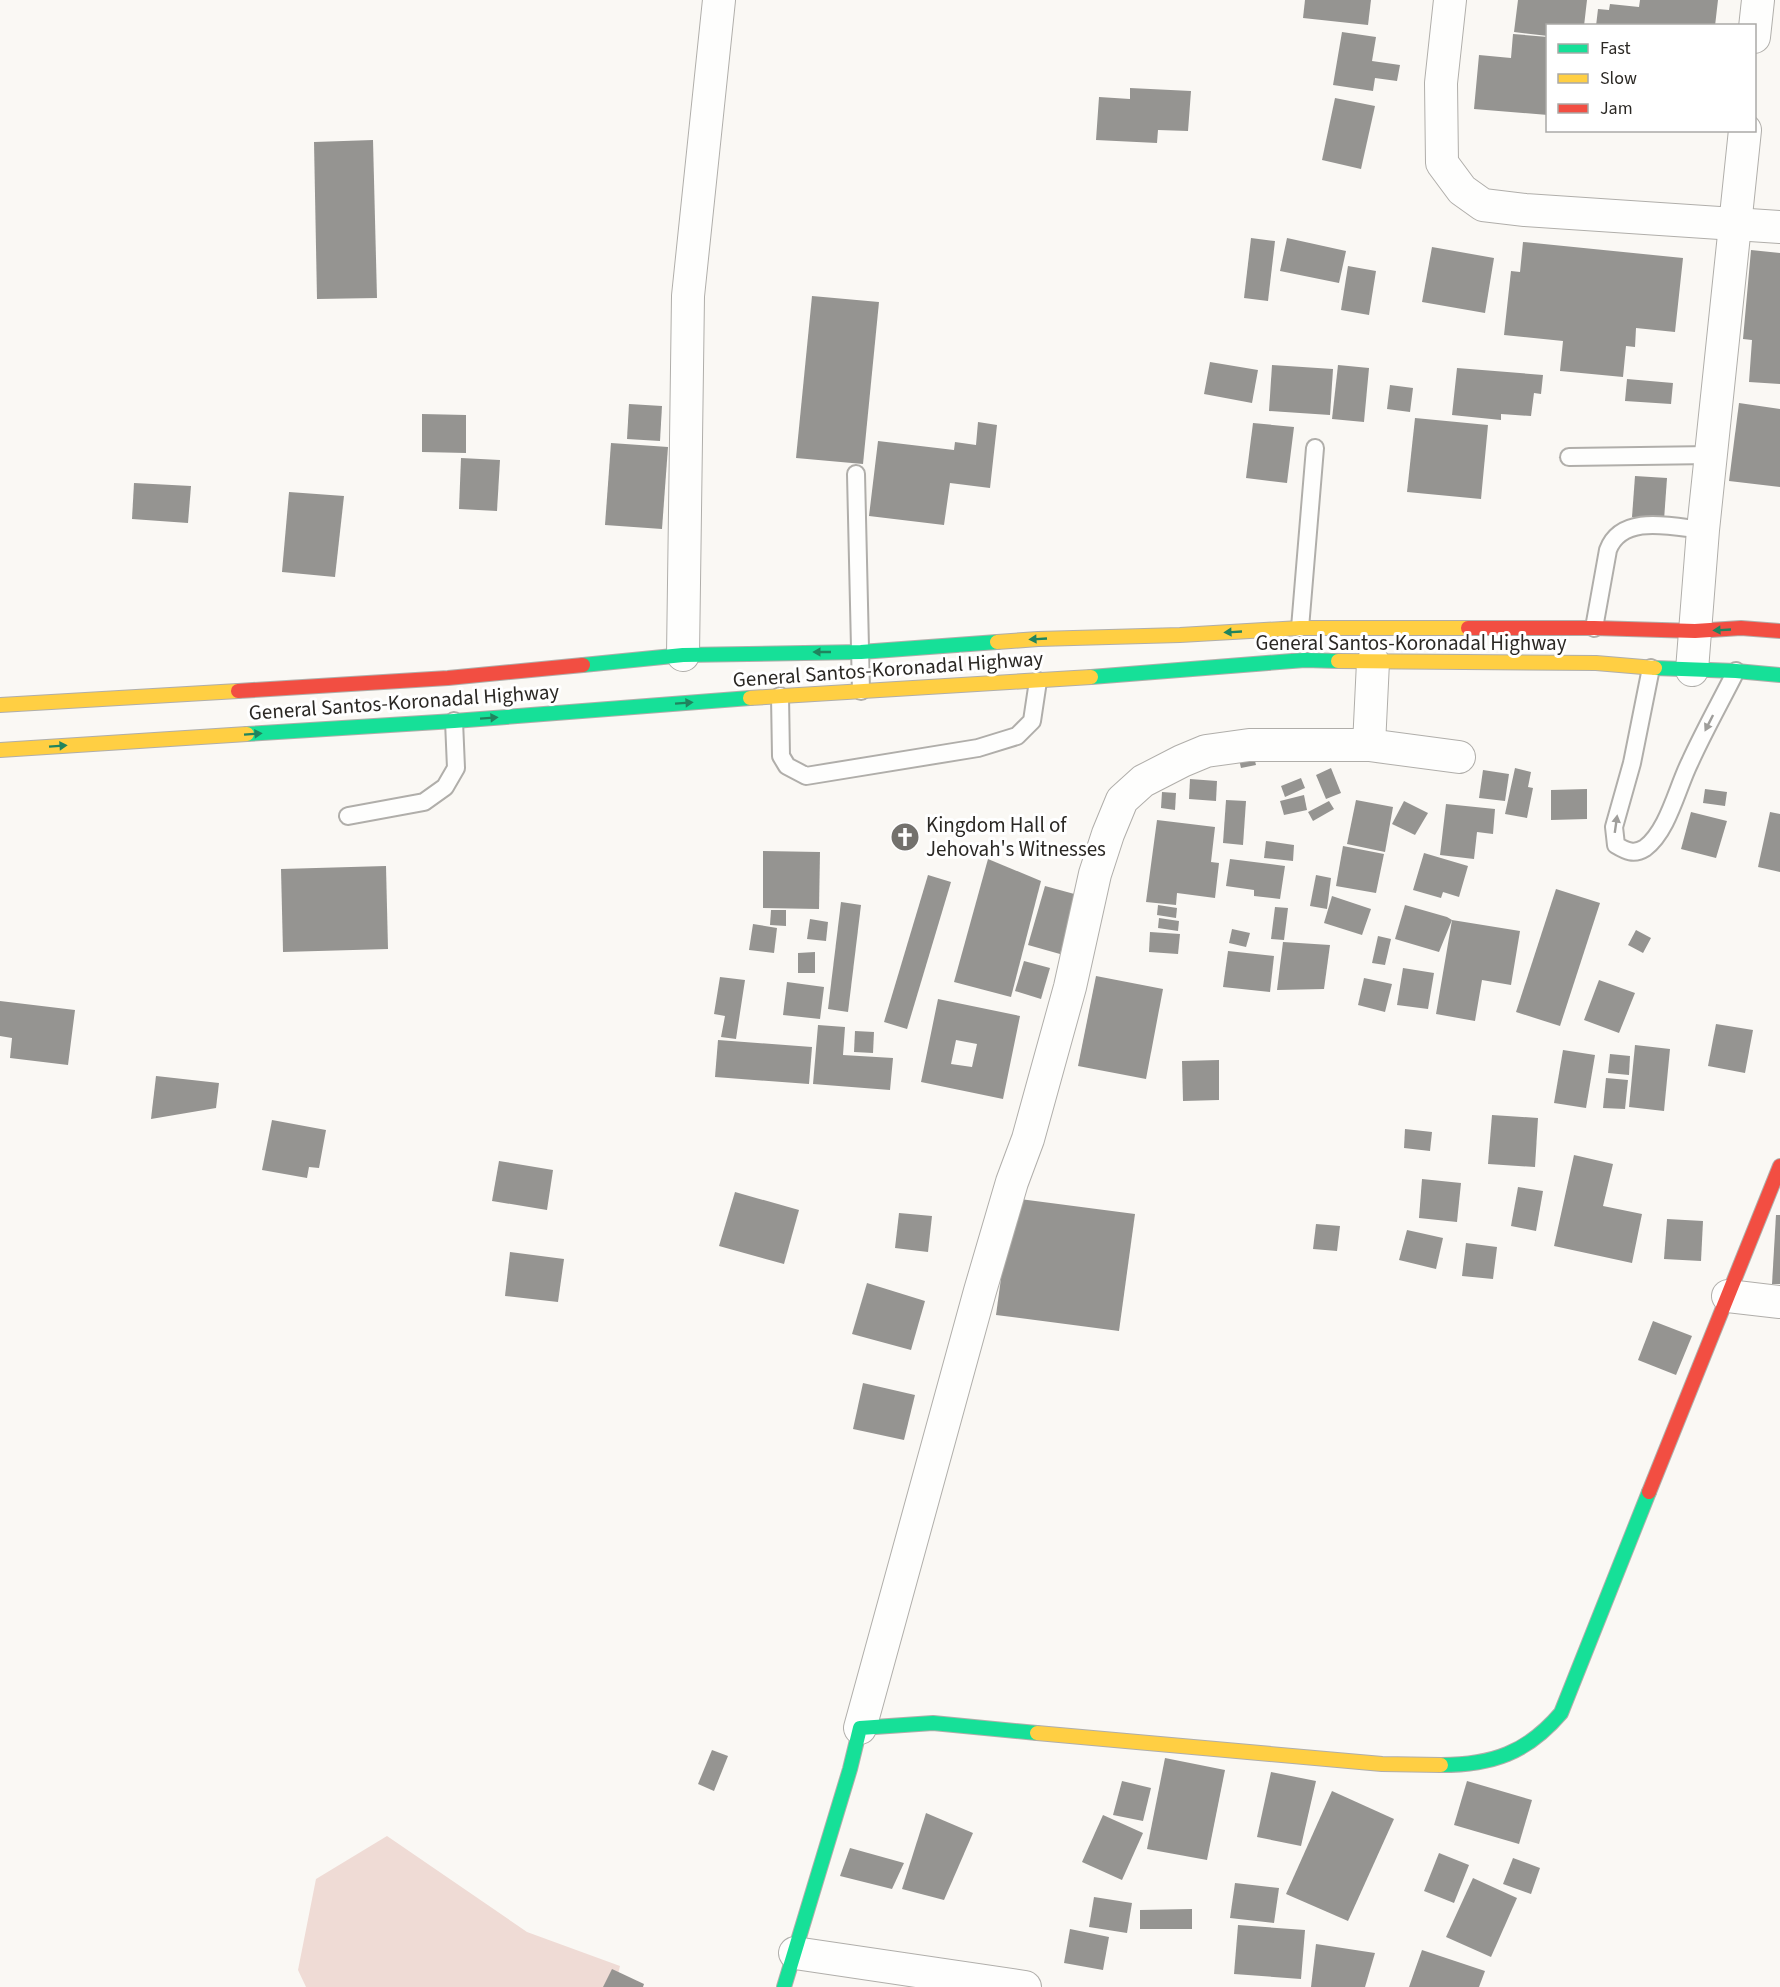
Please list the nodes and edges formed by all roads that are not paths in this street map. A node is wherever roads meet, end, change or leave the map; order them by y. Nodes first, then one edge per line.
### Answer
1 (719, 0) edge
2 (1450, 0) edge
3 (1758, 0) edge
4 (1756, 25) edge
5 (1745, 132) edge
6 (1736, 224) junction
7 (1780, 227) edge
8 (1315, 448) dead end
9 (1711, 455) junction
10 (1569, 457) dead end
11 (856, 474) dead end
12 (1703, 530) junction
13 (1300, 628) junction
14 (1594, 628) junction
15 (1695, 631) junction
16 (1780, 632) edge
17 (861, 652) junction
18 (682, 655) junction
19 (1373, 662) junction
20 (1652, 668) junction
21 (1692, 670) junction
22 (1736, 671) junction
23 (1780, 675) edge
24 (1038, 681) junction
25 (861, 691) junction
26 (780, 696) junction
27 (0, 705) edge
28 (454, 721) junction
29 (1369, 745) junction
30 (0, 750) edge
31 (1459, 758) dead end
32 (348, 816) dead end
33 (1780, 1167) edge
34 (1728, 1296) junction
35 (1780, 1302) edge
36 (860, 1728) junction
37 (795, 1953) junction
38 (784, 1987) edge
39 (1025, 1987) edge

1 - 18 street
2 - 6 street
3 - 4 street
5 - 6 street
6 - 7 street
6 - 9 street
8 - 13 lane
9 - 10 lane
9 - 12 street
11 - 17 lane
12 - 14 lane
12 - 15 street
13 - 14 main road, General Santos-Koronadal Highway
13 -> 17 main road, General Santos-Koronadal Highway
14 - 15 main road, General Santos-Koronadal Highway
16 -> 15 main road, General Santos-Koronadal Highway
15 - 21 street
17 -> 18 main road, General Santos-Koronadal Highway
17 - 25 lane
18 - 27 main road, General Santos-Koronadal Highway
19 - 20 main road, General Santos-Koronadal Highway
19 - 24 main road, General Santos-Koronadal Highway
19 - 29 street
20 - 21 main road, General Santos-Koronadal Highway
22 -> 20 lane
21 - 22 main road, General Santos-Koronadal Highway
22 - 23 main road, General Santos-Koronadal Highway
24 - 25 main road, General Santos-Koronadal Highway
24 - 26 lane
25 - 26 main road, General Santos-Koronadal Highway
28 -> 26 main road, General Santos-Koronadal Highway
30 -> 28 main road, General Santos-Koronadal Highway
28 - 32 lane
29 - 31 street
29 - 36 street
33 - 34 main road
34 - 35 street
34 - 36 main road
36 - 37 main road
37 - 38 main road
37 - 39 street

